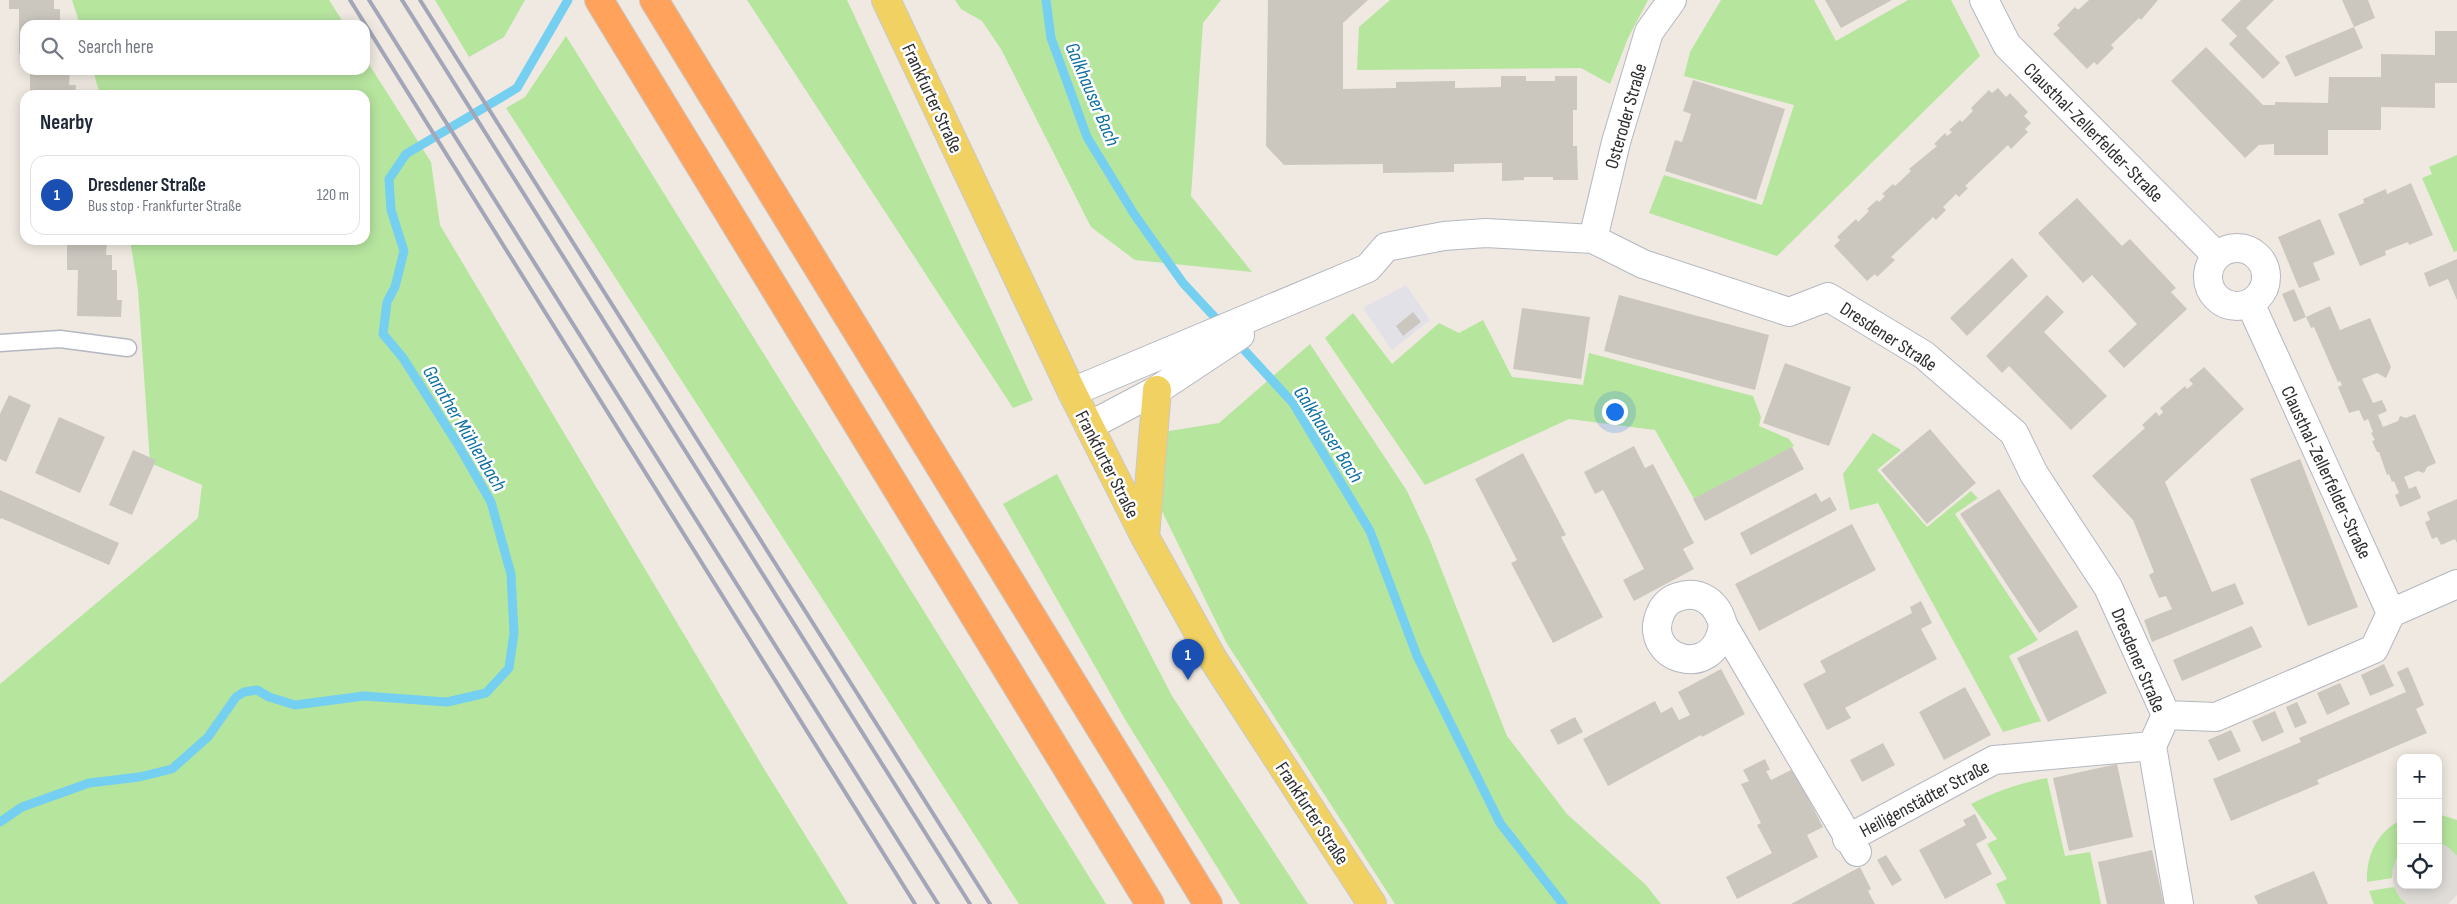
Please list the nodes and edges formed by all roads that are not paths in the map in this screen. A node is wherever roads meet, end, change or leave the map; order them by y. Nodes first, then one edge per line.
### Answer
1 (599, 0) edge
2 (886, 0) edge
3 (1672, 0) edge
4 (1984, 0) edge
5 (661, 11) edge
6 (1593, 239) junction
7 (2217, 256) junction
8 (1289, 302) junction
9 (2250, 303) junction
10 (0, 343) edge
11 (128, 348) dead end
12 (1168, 383) junction
13 (1072, 392) junction
14 (1089, 426) junction
15 (1146, 537) junction
16 (2457, 584) edge
17 (2391, 613) junction
18 (1723, 626) dead end
19 (2166, 714) junction
20 (2152, 746) junction
21 (1150, 904) edge
22 (1208, 904) edge
23 (1372, 904) edge
24 (2180, 904) edge

1 - 21 highway
2 - 13 main road, Frankfurter Straße
3 - 6 street, Osteroder Straße
4 - 7 street, Clausthal-Zellerfelder-Straße
5 - 22 highway
6 - 8 street, Dresdener Straße
6 - 19 street, Dresdener Straße
7 - 9 street
7 - 9 street
8 - 12 street, Dresdener Straße
8 - 13 street, Dresdener Straße
9 - 17 street, Clausthal-Zellerfelder-Straße
10 - 11 lane
12 - 14 street, Dresdener Straße
12 - 15 main road
13 - 14 main road, Frankfurter Straße
14 - 15 main road, Frankfurter Straße
15 - 23 main road, Frankfurter Straße
16 - 17 street
17 - 19 street
18 - 20 street, Heiligenstädter Straße
19 - 20 street, Dresdener Straße
20 - 24 street

